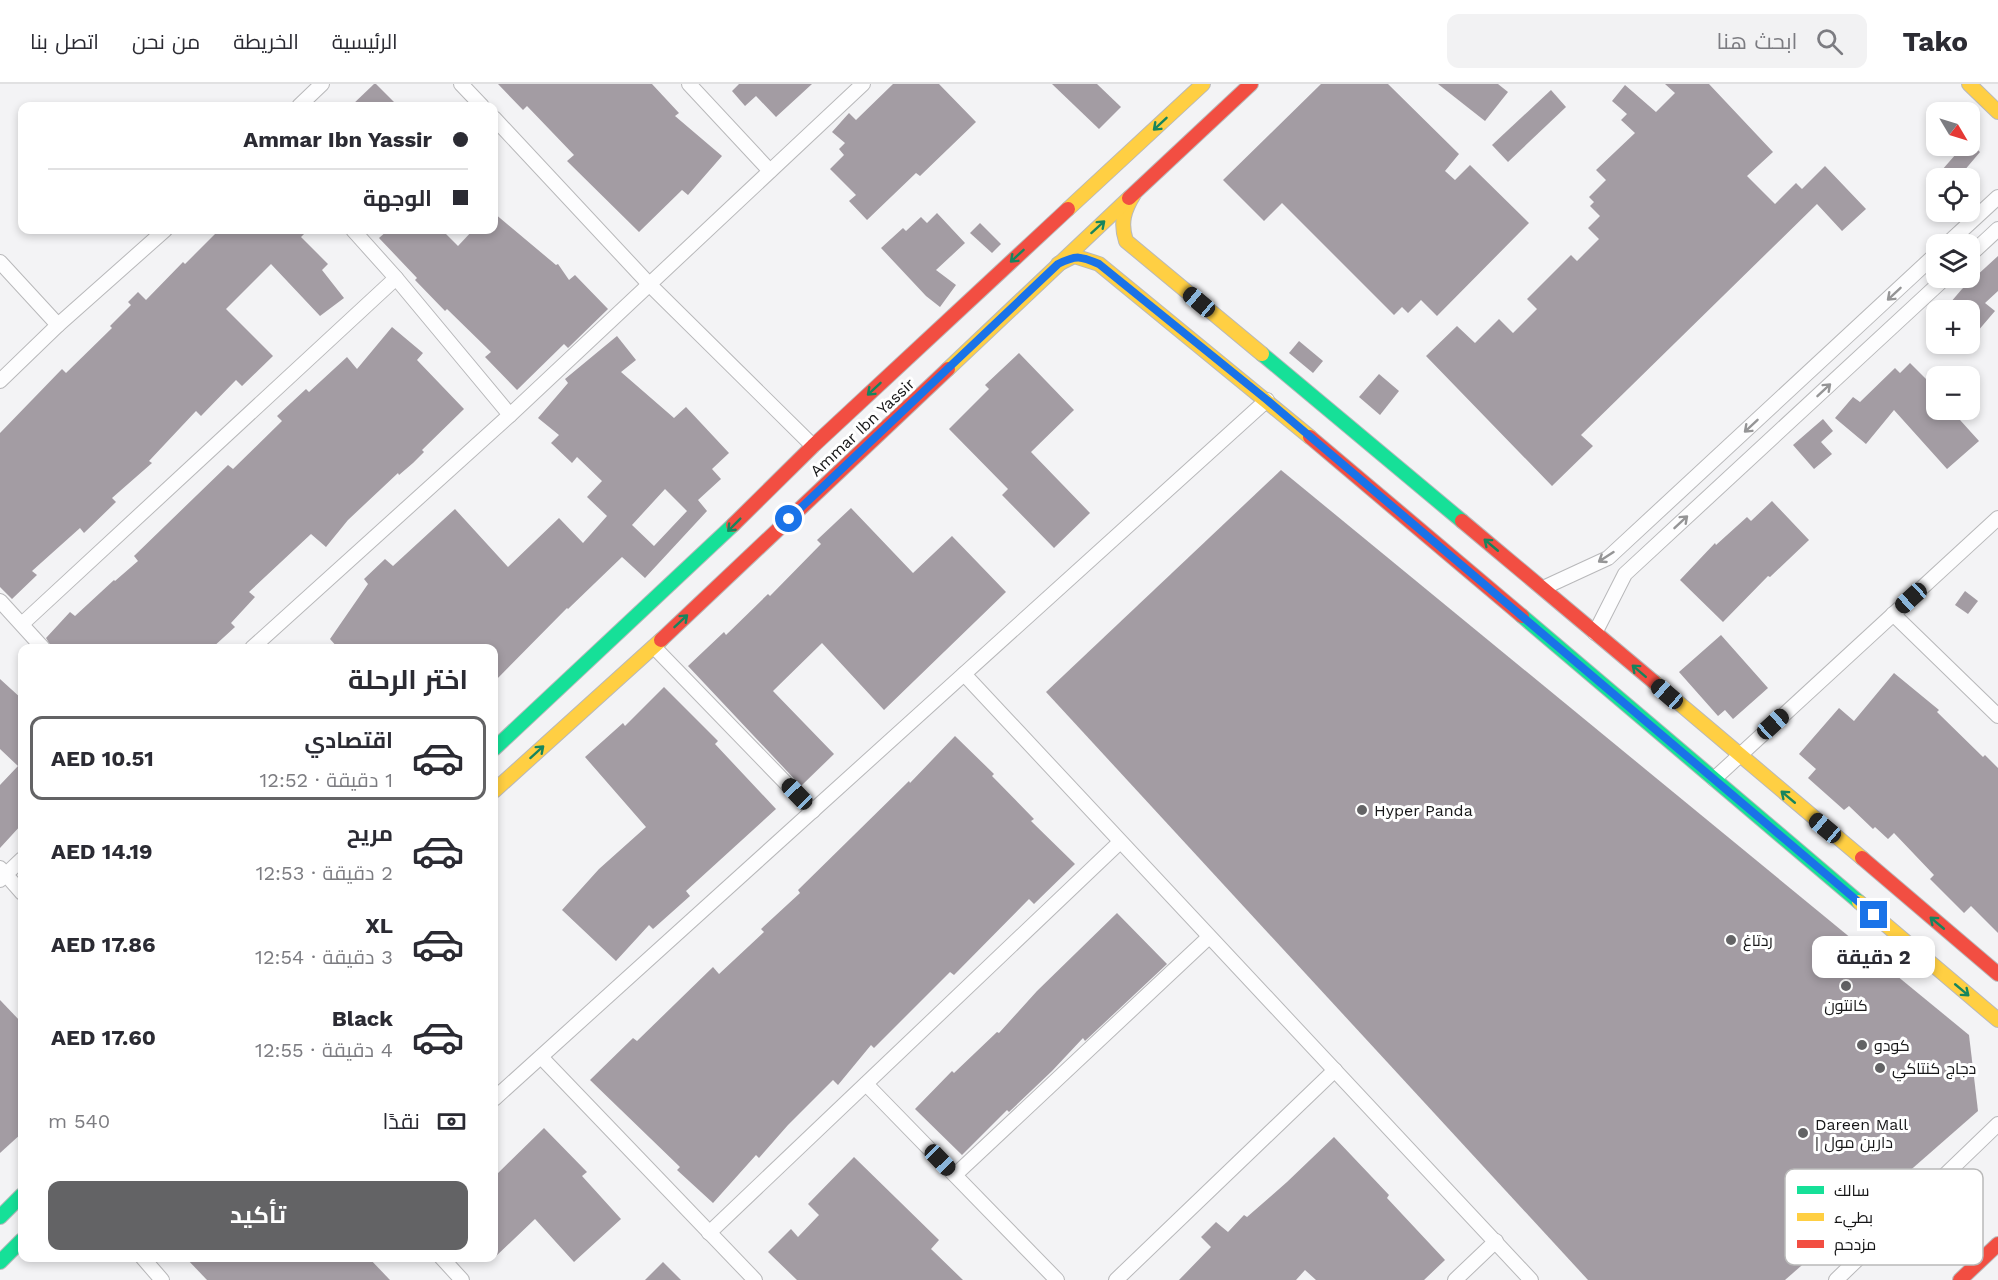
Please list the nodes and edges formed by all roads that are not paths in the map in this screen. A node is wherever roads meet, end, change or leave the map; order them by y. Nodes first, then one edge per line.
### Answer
1 (322, 84) edge
2 (461, 84) edge
3 (688, 84) edge
4 (862, 84) edge
5 (1203, 84) edge
6 (1236, 84) edge
7 (1251, 84) edge
8 (1969, 84) edge
9 (303, 102) edge
10 (478, 102) edge
11 (1998, 112) edge
12 (498, 122) edge
13 (1204, 128) junction
14 (770, 171) junction
15 (1134, 194) junction
16 (1998, 197) edge
17 (1998, 229) edge
18 (160, 234) edge
19 (357, 234) edge
20 (1958, 234) edge
21 (1980, 246) edge
22 (0, 262) edge
23 (1926, 263) edge
24 (1058, 264) junction
25 (396, 278) junction
26 (650, 284) junction
27 (1934, 288) edge
28 (58, 325) junction
29 (0, 381) edge
30 (1267, 400) junction
31 (510, 415) junction
32 (813, 446) junction
33 (1998, 518) edge
34 (1543, 588) junction
35 (0, 601) edge
36 (1893, 614) junction
37 (22, 624) junction
38 (1595, 633) junction
39 (40, 644) edge
40 (256, 644) edge
41 (654, 647) junction
42 (964, 674) junction
43 (1998, 716) edge
44 (498, 745) edge
45 (1738, 756) junction
46 (1714, 779) junction
47 (498, 787) edge
48 (813, 810) junction
49 (1120, 842) junction
50 (18, 862) edge
51 (2, 874) edge
52 (18, 889) edge
53 (1209, 936) junction
54 (1998, 974) edge
55 (1998, 1020) edge
56 (541, 1057) junction
57 (1335, 1070) junction
58 (866, 1084) junction
59 (498, 1095) edge
60 (1998, 1124) edge
61 (1951, 1169) edge
62 (955, 1175) junction
63 (18, 1199) edge
64 (0, 1217) edge
65 (709, 1233) junction
66 (1496, 1241) junction
67 (18, 1244) edge
68 (1998, 1244) edge
69 (1983, 1258) edge
70 (0, 1262) edge
71 (146, 1262) edge
72 (446, 1262) edge
73 (1852, 1265) edge
74 (1976, 1265) edge
75 (162, 1280) edge
76 (462, 1280) edge
77 (755, 1280) edge
78 (1058, 1280) edge
79 (1116, 1280) edge
80 (1455, 1280) edge
81 (1532, 1280) edge
82 (1836, 1280) edge
83 (1960, 1280) edge

1 - 9 street
2 - 10 street
3 - 14 street
4 - 14 street
5 -> 32 street, Ammar Ibn Yassir
6 - 13 street
7 - 13 street, Ammar Ibn Yassir
8 - 11 street
12 - 26 street
13 - 15 street, Ammar Ibn Yassir
14 - 26 street
24 -> 15 street, Ammar Ibn Yassir
34 -> 15 street
16 - 20 street
17 - 21 street
18 - 28 street
19 - 25 street
22 - 28 street
23 -> 34 street
24 - 30 street
41 -> 24 street, Ammar Ibn Yassir
25 - 31 street
25 - 37 street
26 - 31 street
26 - 32 street
38 -> 27 street
28 - 29 street
30 - 42 street
30 - 46 street
31 - 40 street
32 -> 44 street, Ammar Ibn Yassir
33 - 36 street
34 - 38 street
35 - 37 street
36 - 43 street
36 - 45 street
37 - 39 street
45 -> 38 street
47 -> 41 street, Ammar Ibn Yassir
41 - 48 street
42 - 48 street
42 - 49 street
45 - 46 street
54 -> 45 street
46 -> 55 street
48 - 56 street
49 - 53 street
49 - 58 street
50 - 51 street
51 - 52 street
53 - 57 street
53 - 62 street
56 - 59 street
56 - 65 street
57 - 66 street
57 - 79 street
58 - 62 street
58 - 65 street
60 - 61 street
62 - 78 street
63 - 64 street
65 - 77 street
66 - 80 street
66 - 81 street
67 - 70 street
68 - 69 street
71 - 75 street
72 - 76 street
73 - 82 street
74 - 83 street

